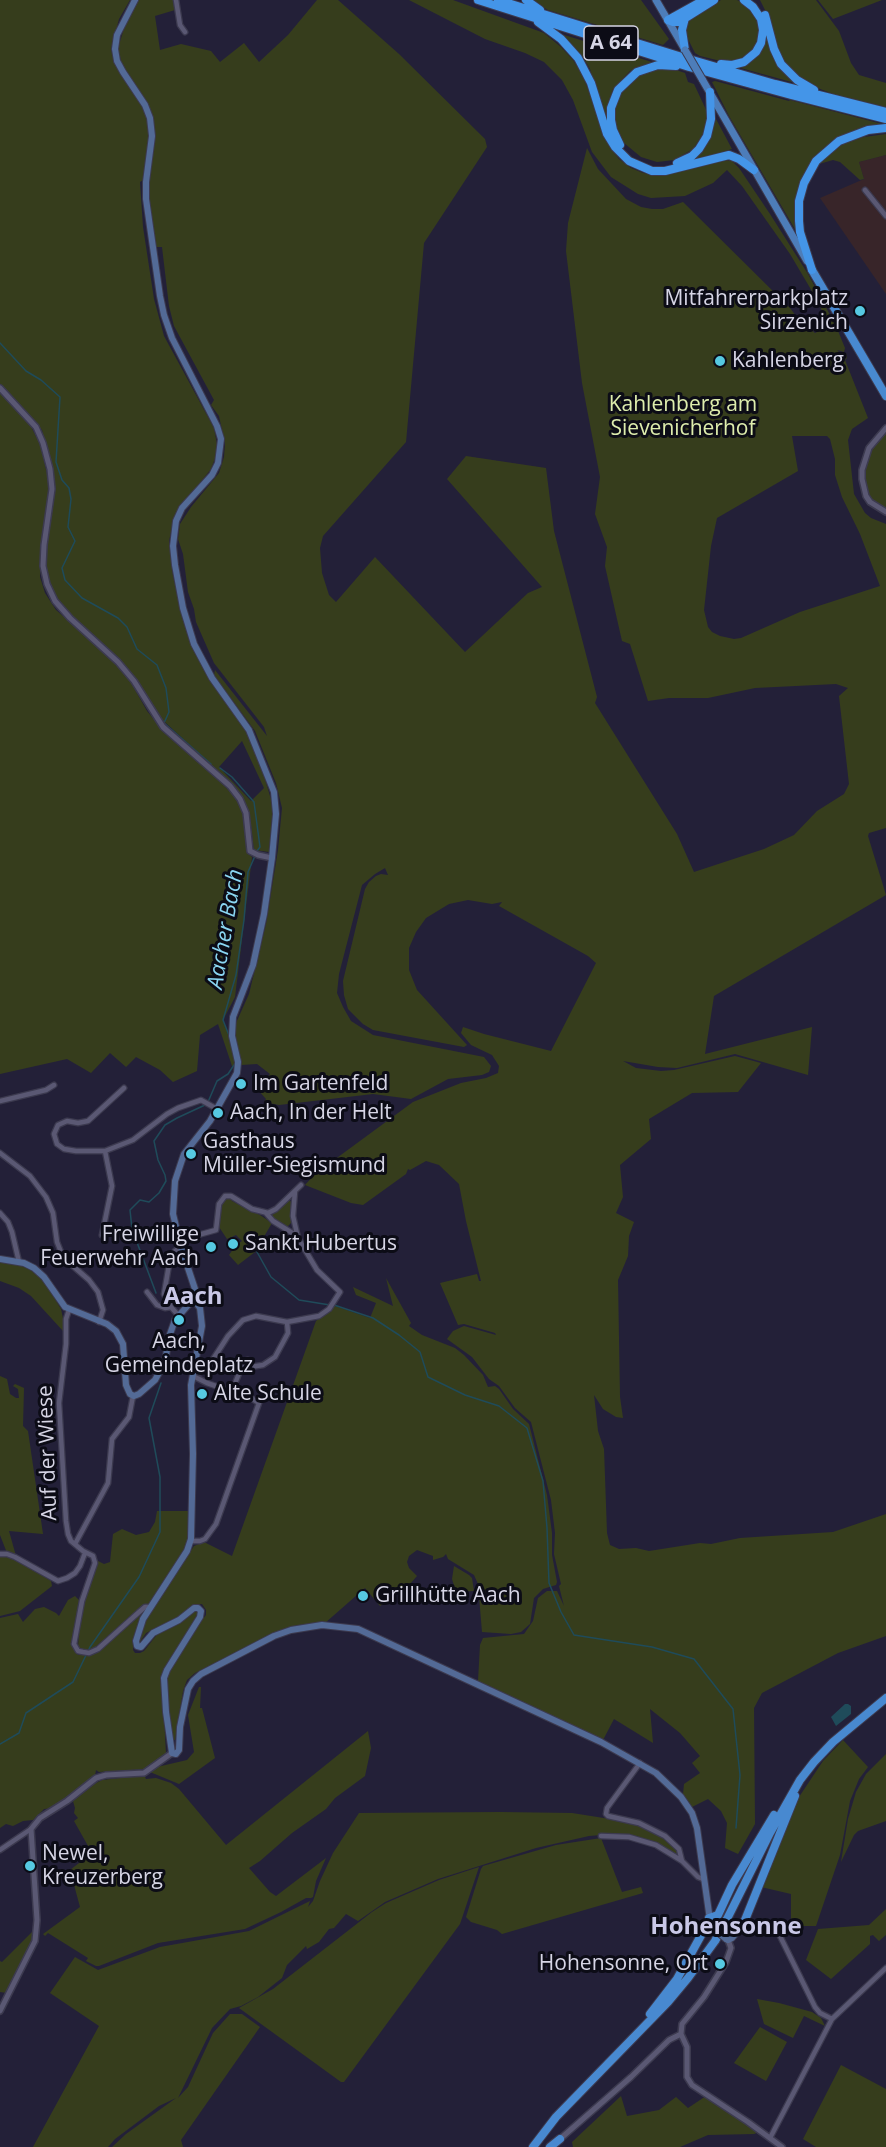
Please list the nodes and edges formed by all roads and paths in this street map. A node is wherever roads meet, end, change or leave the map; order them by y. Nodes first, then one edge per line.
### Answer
1 (135, 0) edge
2 (176, 0) edge
3 (478, 0) edge
4 (498, 0) edge
5 (526, 0) edge
6 (656, 0) edge
7 (704, 0) edge
8 (714, 0) edge
9 (744, 0) edge
10 (753, 0) edge
11 (532, 18) junction
12 (556, 18) junction
13 (686, 18) junction
14 (668, 20) junction
15 (185, 32) dead end
16 (683, 54) junction
17 (688, 67) junction
18 (710, 92) junction
19 (831, 98) junction
20 (886, 112) edge
21 (886, 119) edge
22 (886, 128) edge
23 (754, 170) junction
24 (865, 190) dead end
25 (886, 216) edge
26 (812, 270) junction
27 (0, 388) edge
28 (886, 396) edge
29 (886, 428) edge
30 (886, 512) edge
31 (272, 858) junction
32 (54, 1085) dead end
33 (124, 1088) dead end
34 (0, 1101) edge
35 (217, 1109) junction
36 (105, 1151) junction
37 (0, 1153) edge
38 (301, 1185) dead end
39 (296, 1191) junction
40 (0, 1213) edge
41 (266, 1213) junction
42 (294, 1227) junction
43 (286, 1230) junction
44 (102, 1235) dead end
45 (297, 1236) junction
46 (177, 1248) junction
47 (0, 1259) edge
48 (19, 1262) junction
49 (147, 1292) dead end
50 (194, 1300) junction
51 (171, 1307) junction
52 (69, 1310) junction
53 (178, 1315) junction
54 (99, 1322) junction
55 (287, 1322) junction
56 (193, 1374) junction
57 (232, 1391) junction
58 (133, 1396) junction
59 (191, 1541) junction
60 (75, 1544) junction
61 (85, 1552) junction
62 (0, 1554) edge
63 (151, 1607) junction
64 (886, 1698) edge
65 (172, 1753) junction
66 (638, 1761) junction
67 (797, 1786) junction
68 (31, 1828) junction
69 (601, 1836) dead end
70 (0, 1850) edge
71 (682, 1861) junction
72 (703, 1879) junction
73 (711, 1924) junction
74 (743, 1925) junction
75 (727, 1940) junction
76 (886, 1968) edge
77 (0, 2011) edge
78 (832, 2019) junction
79 (681, 2034) junction
80 (636, 2035) junction
81 (770, 2138) junction
82 (560, 2139) joint
83 (533, 2147) edge
84 (550, 2147) edge
85 (782, 2147) edge

1 - 31 main road
2 - 15 street
3 - 11 highway, A 64
4 - 12 highway, A 64
5 - 12 highway
6 - 14 main road
7 - 14 highway
8 - 13 highway
9 - 16 highway
10 - 19 highway
11 - 17 highway, A 64
11 - 23 highway
12 - 16 highway, A 64
13 - 14 highway
13 - 16 highway
14 - 16 main road
16 - 18 main road, bridge
16 - 19 highway, A 64
17 - 18 highway
17 - 21 highway, A 64
18 - 23 main road
19 - 20 highway, A 64
22 - 26 highway
23 - 26 main road
24 - 25 street
26 - 28 highway
27 - 31 street
29 - 30 street
31 - 35 main road
32 - 34 street
33 - 36 street
35 - 36 street
35 - 46 main road
36 - 44 street
37 - 54 street
38 - 39 street
39 - 41 street
39 - 42 street
40 - 48 street
41 - 43 street
41 - 46 street
42 - 43 street
42 - 45 street
43 - 45 street
45 - 55 street
46 - 50 main road
46 - 51 street
47 - 48 main road
48 - 52 main road
49 - 51 street
50 - 53 main road
50 - 56 main road
51 - 53 street
52 - 54 main road
52 - 60 street, Auf der Wiese
53 - 58 main road
54 - 58 main road
55 - 56 street
55 - 57 street
56 - 57 street
56 - 59 main road
57 - 59 street
58 - 60 street
59 - 63 main road
60 - 61 street, Auf der Wiese
61 - 62 street
61 - 63 street
63 - 65 main road
64 - 67 highway
65 - 66 main road
65 - 68 street
66 - 71 street
66 - 72 main road
67 - 73 highway
67 - 74 highway
67 - 80 highway
68 - 70 street
68 - 77 street
69 - 71 street
71 - 72 street
72 - 73 main road
73 - 75 main road, bridge
73 - 80 highway
74 - 75 main road
74 - 78 street
75 - 79 street
76 - 78 street
78 - 81 street
79 - 81 street
79 - 82 street
80 - 83 highway
81 - 85 street
82 - 84 highway

